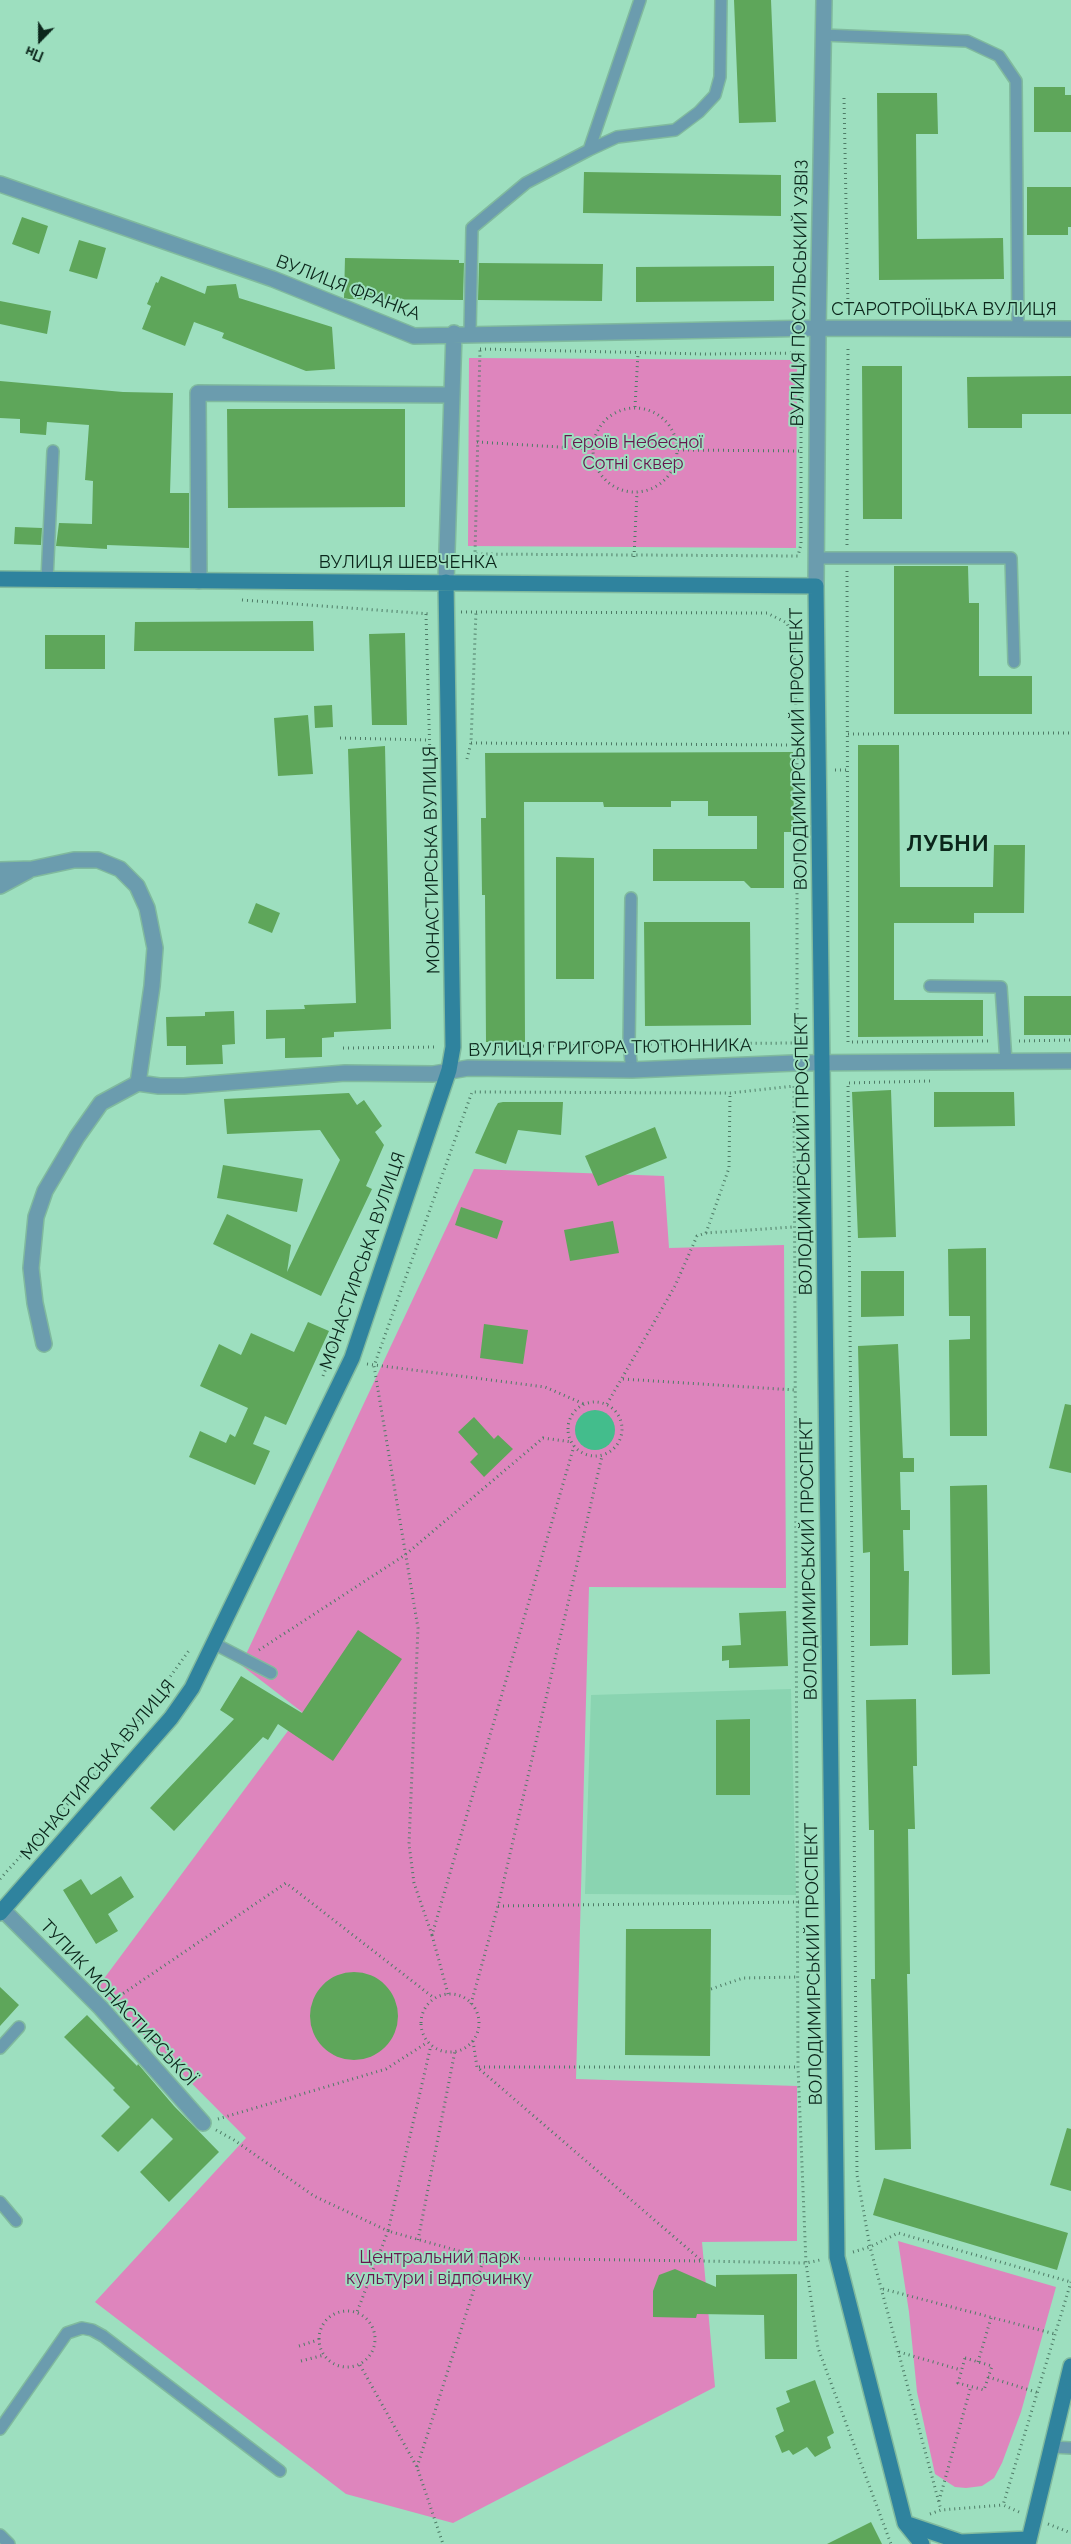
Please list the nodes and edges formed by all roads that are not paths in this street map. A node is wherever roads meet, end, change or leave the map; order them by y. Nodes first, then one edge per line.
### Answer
1 (640, 0) edge
2 (721, 0) edge
3 (824, 0) edge
4 (823, 35) junction
5 (589, 150) junction
6 (0, 184) edge
7 (818, 328) junction
8 (1018, 329) junction
9 (1071, 329) edge
10 (454, 333) junction
11 (470, 333) junction
12 (452, 396) junction
13 (53, 451) dead end
14 (815, 558) junction
15 (0, 579) edge
16 (47, 580) junction
17 (199, 581) junction
18 (446, 582) junction
19 (816, 586) junction
20 (1014, 662) dead end
21 (32, 869) junction
22 (0, 870) edge
23 (0, 886) edge
24 (631, 898) dead end
25 (930, 986) dead end
26 (1006, 1062) junction
27 (1071, 1062) edge
28 (822, 1063) junction
29 (449, 1070) junction
30 (632, 1070) junction
31 (138, 1083) junction
32 (44, 1344) dead end
33 (214, 1643) junction
34 (272, 1673) dead end
35 (2, 1911) edge
36 (19, 2027) dead end
37 (0, 2048) edge
38 (203, 2123) road end
39 (0, 2202) edge
40 (16, 2220) dead end
41 (1071, 2366) edge
42 (0, 2429) edge
43 (1052, 2447) junction
44 (1071, 2448) edge
45 (280, 2471) dead end
46 (905, 2523) junction
47 (0, 2536) edge
48 (1028, 2541) edge
49 (9, 2544) edge
50 (922, 2544) edge

1 - 5 lane
2 - 5 lane
3 - 4 street, ВУЛИЦЯ ПОСУЛЬСЬКИЙ УЗВІЗ
4 - 7 street, ВУЛИЦЯ ПОСУЛЬСЬКИЙ УЗВІЗ
4 - 8 lane
5 - 11 lane
6 - 10 street, ВУЛИЦЯ ФРАНКА
7 - 8 street, СТАРОТРОЇЦЬКА ВУЛИЦЯ
7 - 11 street, ВУЛИЦЯ ФРАНКА
7 - 14 street, ВУЛИЦЯ ПОСУЛЬСЬКИЙ УЗВІЗ
8 - 9 street, СТАРОТРОЇЦЬКА ВУЛИЦЯ
10 - 11 street, ВУЛИЦЯ ФРАНКА
10 - 12 street
12 - 17 street
12 - 18 street
13 - 16 lane
14 - 19 street, ВУЛИЦЯ ПОСУЛЬСЬКИЙ УЗВІЗ
14 - 20 lane
15 - 16 main road, ВУЛИЦЯ ШЕВЧЕНКА
16 - 17 main road, ВУЛИЦЯ ШЕВЧЕНКА
17 - 18 main road, ВУЛИЦЯ ШЕВЧЕНКА
18 - 19 main road, ВУЛИЦЯ ШЕВЧЕНКА
18 - 29 main road, МОНАСТИРСЬКА ВУЛИЦЯ
19 - 28 main road, ВОЛОДИМИРСЬКИЙ ПРОСПЕКТ
21 - 22 street
21 - 23 street
21 - 31 street
24 - 30 lane
25 - 26 lane
26 - 27 street, ВУЛИЦЯ ГРИГОРА ТЮТЮННИКА
26 - 28 street, ВУЛИЦЯ ГРИГОРА ТЮТЮННИКА
28 - 30 street, ВУЛИЦЯ ГРИГОРА ТЮТЮННИКА
28 - 46 main road, ВОЛОДИМИРСЬКИЙ ПРОСПЕКТ
29 - 30 street, ВУЛИЦЯ ГРИГОРА ТЮТЮННИКА
29 - 31 street, ВУЛИЦЯ ГРИГОРА ТЮТЮННИКА
29 - 33 main road, МОНАСТИРСЬКА ВУЛИЦЯ
31 - 32 street
33 - 34 lane
33 - 35 main road, МОНАСТИРСЬКА ВУЛИЦЯ
35 - 38 street, ТУПИК МОНАСТИРСЬКОЇ
36 - 37 lane
39 - 40 lane
41 - 43 main road
42 - 45 lane
43 - 44 lane
43 - 48 main road
46 - 48 main road
46 - 50 main road, ВОЛОДИМИРСЬКИЙ ПРОСПЕКТ
47 - 49 lane

